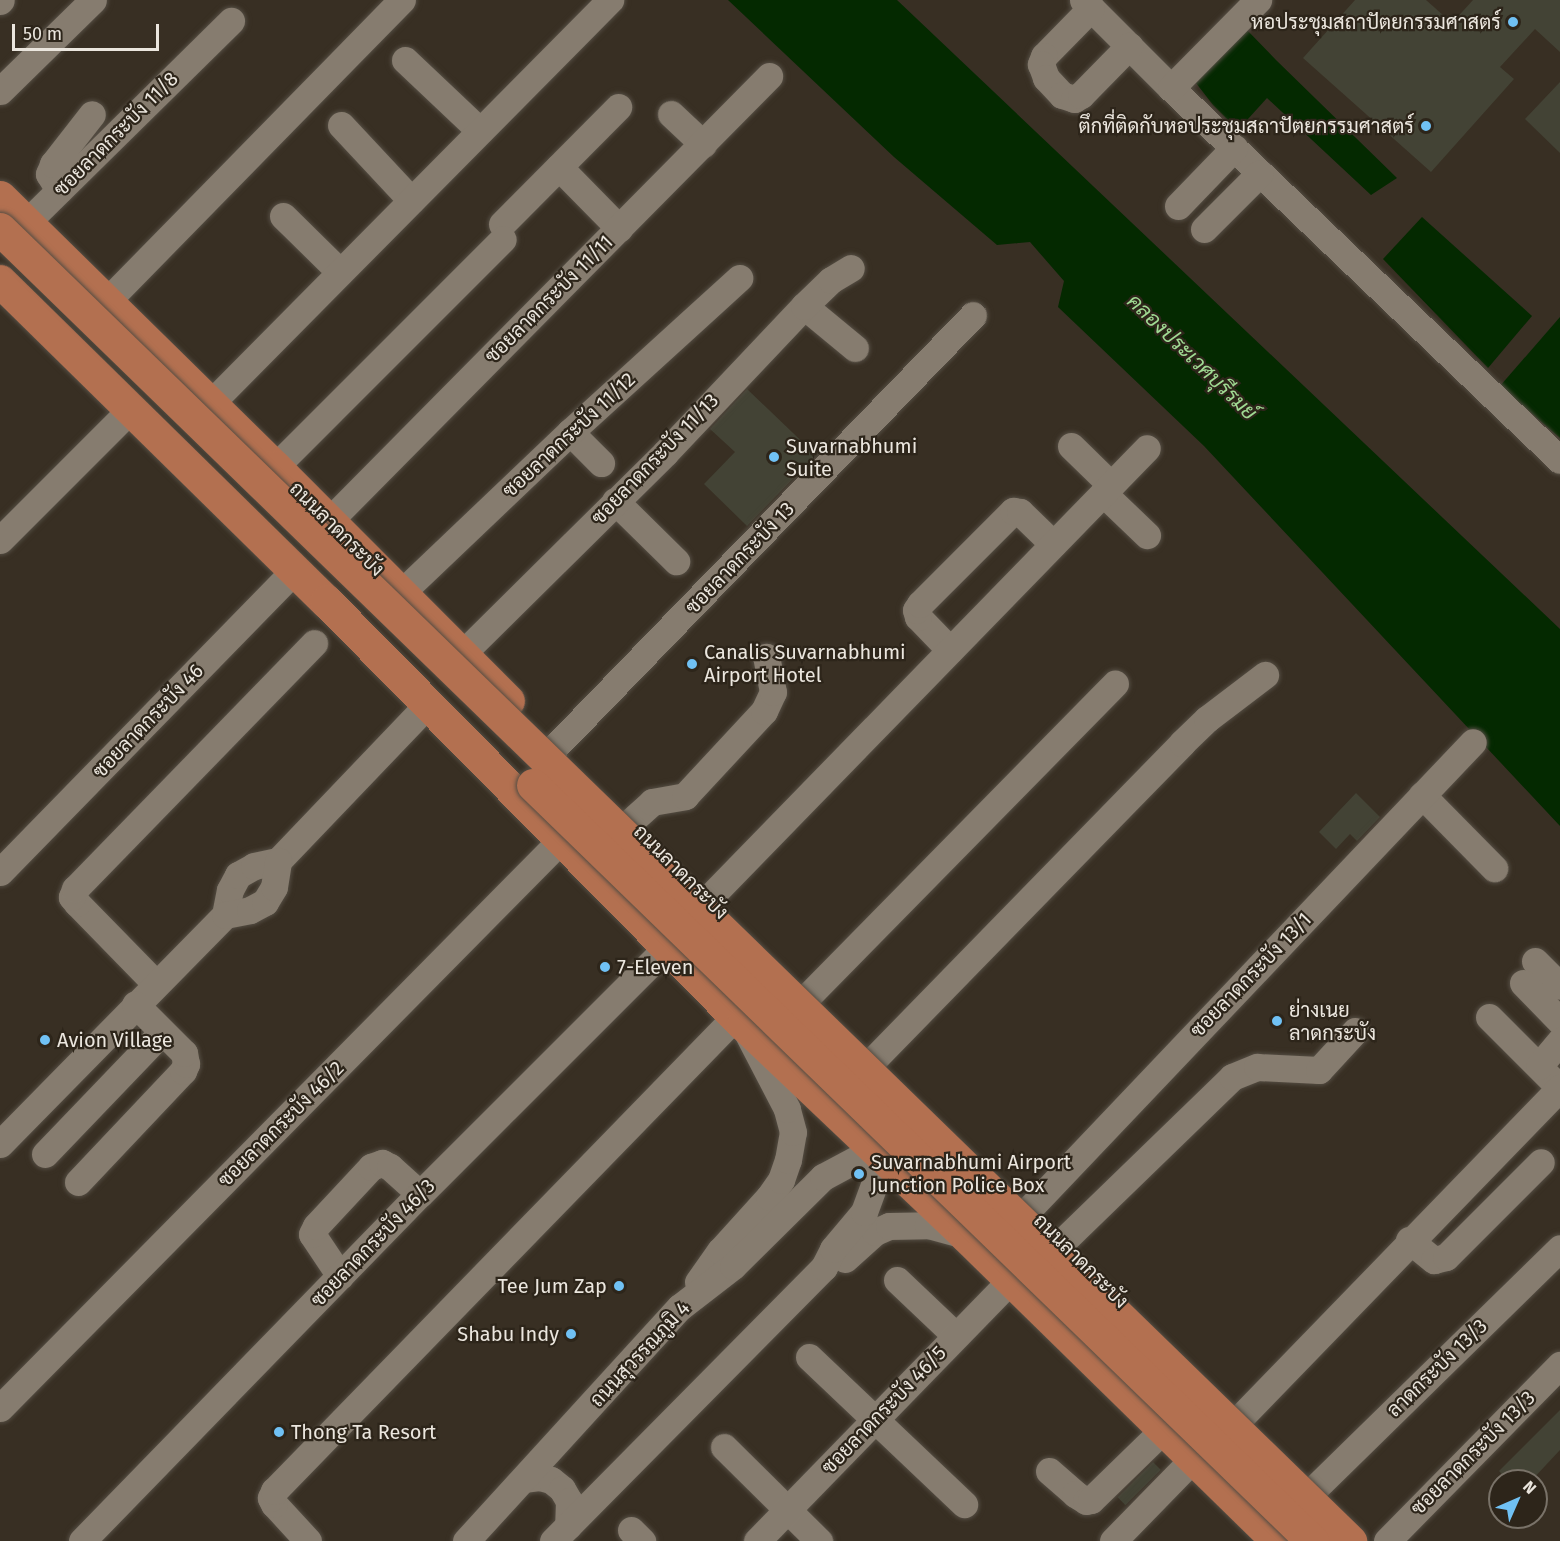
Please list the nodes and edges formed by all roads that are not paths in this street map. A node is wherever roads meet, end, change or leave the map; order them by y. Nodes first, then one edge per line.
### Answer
1 (93, 0) edge
2 (402, 0) edge
3 (610, 0) edge
4 (1258, 0) edge
5 (1087, 4) edge
6 (231, 21) dead end
7 (1129, 46) junction
8 (405, 60) dead end
9 (769, 76) dead end
10 (1171, 88) junction
11 (0, 91) edge
12 (618, 107) dead end
13 (92, 114) dead end
14 (671, 114) dead end
15 (342, 125) dead end
16 (480, 131) junction
17 (703, 144) junction
18 (1234, 148) junction
19 (559, 167) junction
20 (1260, 173) junction
21 (59, 190) junction
22 (0, 197) edge
23 (411, 200) junction
24 (1178, 206) dead end
25 (283, 216) dead end
26 (13, 226) edge
27 (619, 228) junction
28 (1204, 229) dead end
29 (0, 249) edge
30 (851, 268) dead end
31 (340, 272) junction
32 (739, 278) dead end
33 (0, 281) edge
34 (106, 302) junction
35 (804, 306) junction
36 (973, 315) dead end
37 (855, 348) dead end
38 (210, 404) junction
39 (132, 408) junction
40 (570, 432) junction
41 (1071, 446) dead end
42 (1147, 448) dead end
43 (1560, 460) edge
44 (600, 463) dead end
45 (275, 466) junction
46 (1107, 489) junction
47 (615, 501) junction
48 (329, 521) junction
49 (1147, 535) dead end
50 (0, 540) edge
51 (1053, 544) junction
52 (676, 561) dead end
53 (295, 570) junction
54 (401, 593) junction
55 (314, 643) dead end
56 (950, 650) junction
57 (462, 654) junction
58 (766, 657) dead end
59 (1265, 675) dead end
60 (1115, 684) dead end
61 (427, 705) junction
62 (1473, 742) dead end
63 (555, 747) junction
64 (1422, 795) junction
65 (630, 822) junction
66 (561, 840) junction
67 (278, 861) junction
68 (1494, 868) dead end
69 (0, 872) edge
70 (708, 899) junction
71 (225, 915) junction
72 (667, 947) junction
73 (155, 983) junction
74 (1560, 986) edge
75 (808, 996) junction
76 (135, 1004) junction
77 (1489, 1017) dead end
78 (740, 1020) junction
79 (1560, 1022) edge
80 (1355, 1031) dead end
81 (162, 1032) junction
82 (1560, 1041) edge
83 (1539, 1066) junction
84 (882, 1069) junction
85 (1560, 1088) edge
86 (0, 1144) edge
87 (883, 1152) junction
88 (45, 1154) dead end
89 (1541, 1161) dead end
90 (78, 1182) dead end
91 (420, 1194) junction
92 (1018, 1198) junction
93 (965, 1235) junction
94 (1409, 1240) junction
95 (1062, 1242) junction
96 (1560, 1248) edge
97 (824, 1267) junction
98 (340, 1276) junction
99 (897, 1280) dead end
100 (1011, 1280) junction
101 (680, 1307) junction
102 (956, 1336) junction
103 (809, 1357) dead end
104 (1560, 1365) edge
105 (0, 1408) edge
106 (874, 1418) junction
107 (1240, 1418) junction
108 (1163, 1430) junction
109 (724, 1447) dead end
110 (1193, 1459) junction
111 (1049, 1471) dead end
112 (525, 1479) junction
113 (1314, 1489) junction
114 (964, 1504) dead end
115 (788, 1510) junction
116 (561, 1534) edge
117 (1264, 1537) edge
118 (82, 1541) edge
119 (308, 1541) edge
120 (466, 1541) edge
121 (757, 1541) edge
122 (819, 1541) edge
123 (1113, 1541) edge
124 (1312, 1541) edge
125 (1350, 1541) edge
126 (1368, 1541) edge
127 (1387, 1541) edge

1 - 11 street
2 - 34 street
3 - 16 street
4 - 10 street
5 - 7 street
5 - 7 street
6 - 21 street, ซอยลาดกระบัง 11/8
7 - 10 street
8 - 16 street
9 - 17 street, ซอยลาดกระบัง 11/11
10 - 18 street
12 - 19 street
13 - 21 street
14 - 17 street
15 - 23 street
16 - 23 street
17 - 27 street, ซอยลาดกระบัง 11/11
18 - 20 street
18 - 24 street
19 - 27 street
19 - 45 street
20 - 28 street
20 - 43 street
21 - 26 street, ซอยลาดกระบัง 11/8
22 - 26 main road, ถนนลาดกระบัง
23 - 31 street
25 - 31 street
26 - 34 main road, ถนนลาดกระบัง
26 - 125 main road, bridge
27 - 48 street, ซอยลาดกระบัง 11/11
29 - 124 main road, bridge
30 - 35 street, ซอยลาดกระบัง 11/13
31 - 38 street
32 - 40 street, ซอยลาดกระบัง 11/12
33 - 39 main road
34 - 38 main road, ถนนลาดกระบัง
35 - 37 street
35 - 47 street, ซอยลาดกระบัง 11/13
36 - 63 street, ซอยลาดกระบัง 13
38 - 45 main road, ถนนลาดกระบัง
39 - 50 street
39 - 53 main road
40 - 44 street
40 - 54 street, ซอยลาดกระบัง 11/12
41 - 46 street
42 - 46 street
45 - 48 main road, ถนนลาดกระบัง
46 - 49 street
46 - 51 street
47 - 52 street
47 - 57 street, ซอยลาดกระบัง 11/13
48 - 54 main road, ถนนลาดกระบัง
51 - 56 street
51 - 56 street
53 - 61 main road
53 - 69 street, ซอยลาดกระบัง 46
54 - 57 main road, ถนนลาดกระบัง
55 - 73 street
56 - 70 street
57 - 63 main road, ถนนลาดกระบัง
58 - 65 street
59 - 84 street
60 - 75 street
61 - 66 main road
61 - 67 street
62 - 64 street, ซอยลาดกระบัง 13/1
63 - 65 main road, ถนนลาดกระบัง
64 - 68 street
64 - 92 street, ซอยลาดกระบัง 13/1
65 - 70 main road, ถนนลาดกระบัง
66 - 72 main road
66 - 105 street, ซอยลาดกระบัง 46/2
67 - 71 street
67 - 71 street
70 - 75 main road, ถนนลาดกระบัง
71 - 73 street
72 - 78 main road
72 - 91 street, ซอยลาดกระบัง 46/3
73 - 76 street
74 - 79 street
75 - 84 main road, ถนนลาดกระบัง
76 - 81 street
76 - 86 street
77 - 83 street
78 - 87 main road
78 - 101 street
78 - 119 street
80 - 95 street
81 - 88 street
81 - 90 street
82 - 83 street
83 - 85 street
84 - 87 street
84 - 92 main road, ถนนลาดกระบัง
85 - 94 street
87 - 92 street, ถนนสุวรรณภูมิ 4
87 - 93 main road
87 - 97 street
87 - 101 street, ถนนสุวรรณภูมิ 4
89 - 94 street
91 - 98 street, ซอยลาดกระบัง 46/3
91 - 98 street
92 - 95 main road, ถนนลาดกระบัง
93 - 97 street
93 - 100 main road
94 - 107 street
95 - 107 main road, ถนนลาดกระบัง
96 - 113 street, ลาดกระบัง 13/3
97 - 116 street
98 - 118 street, ซอยลาดกระบัง 46/3
99 - 102 street
100 - 102 street, ซอยลาดกระบัง 46/5
100 - 108 main road
101 - 112 street, ถนนสุวรรณภูมิ 4
102 - 106 street, ซอยลาดกระบัง 46/5
103 - 106 street
104 - 127 street, ซอยลาดกระบัง 13/3
106 - 114 street
106 - 115 street, ซอยลาดกระบัง 46/5
107 - 113 main road, ถนนลาดกระบัง
108 - 110 main road
108 - 111 street
109 - 115 street
110 - 117 main road
110 - 123 street
112 - 116 street
112 - 120 street, ถนนสุวรรณภูมิ 4
113 - 126 main road, ถนนลาดกระบัง
115 - 121 street, ซอยลาดกระบัง 46/5
115 - 122 street

